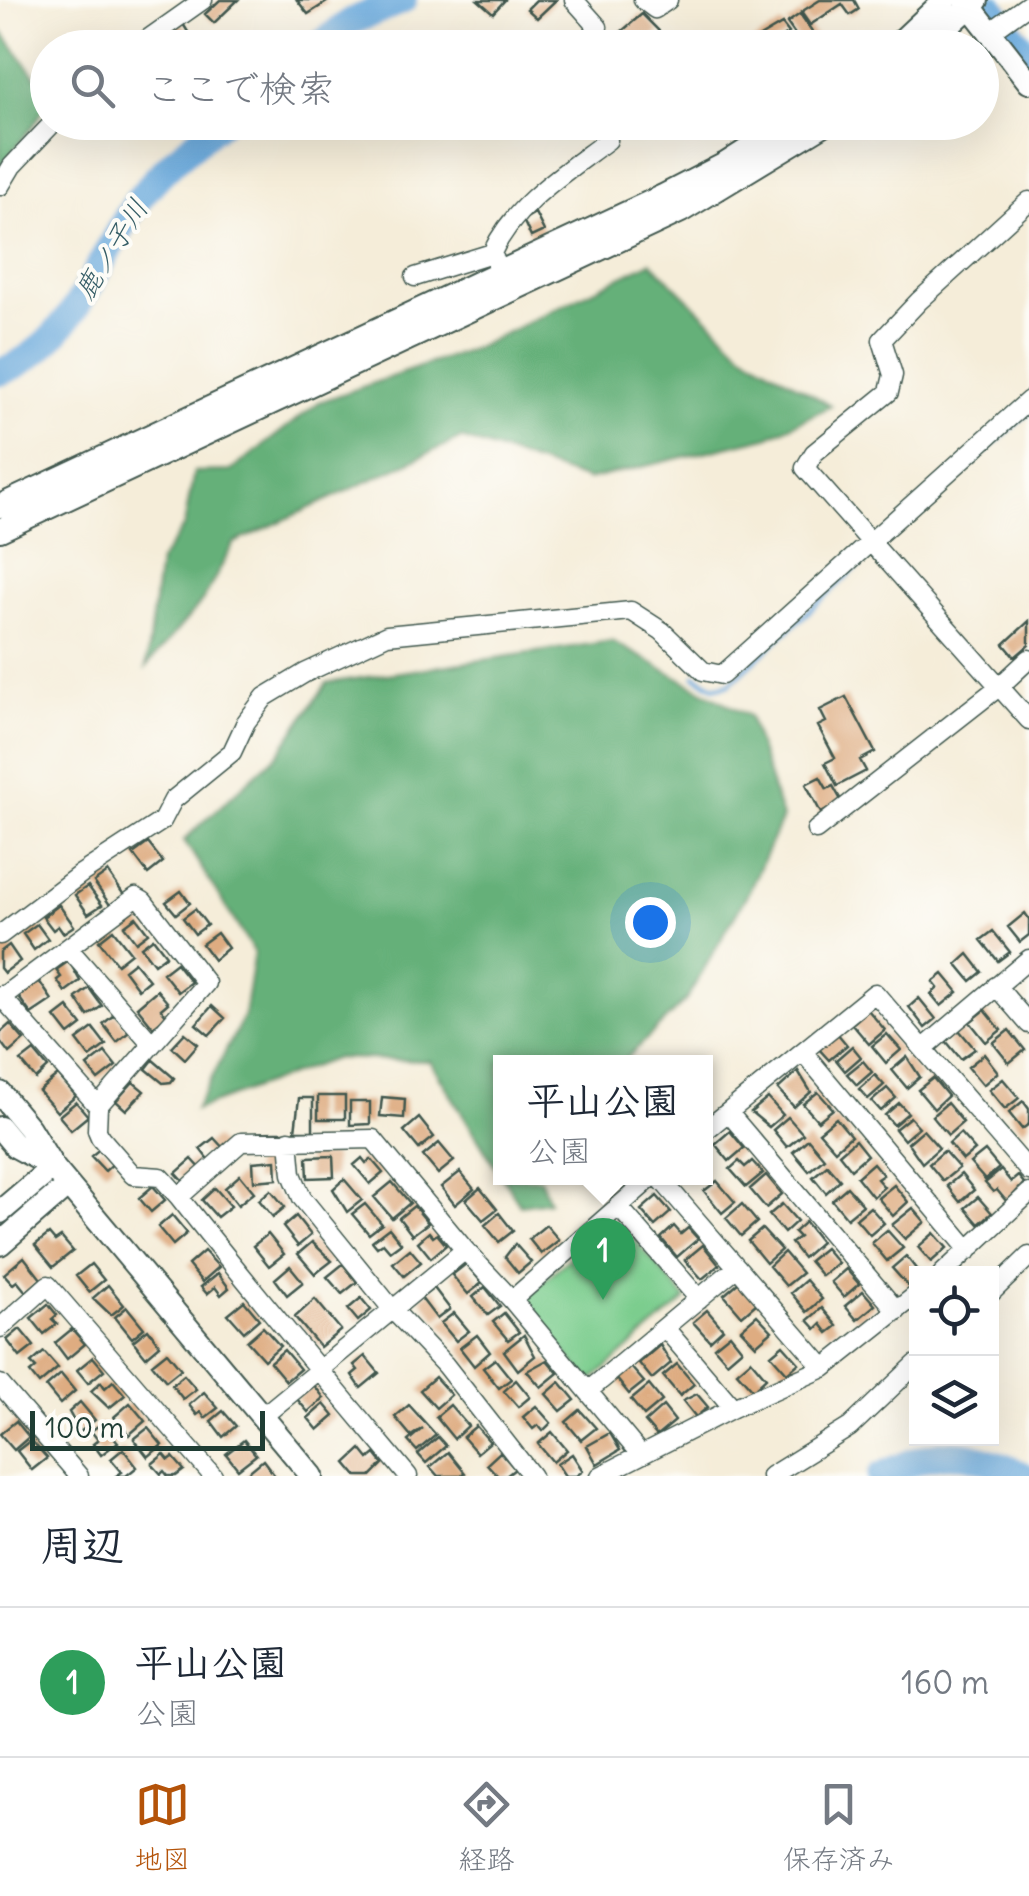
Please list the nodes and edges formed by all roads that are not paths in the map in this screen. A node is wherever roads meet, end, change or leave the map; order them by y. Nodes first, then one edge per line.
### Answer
1 (203, 0) edge
2 (574, 0) edge
3 (603, 0) edge
4 (644, 0) edge
5 (668, 0) edge
6 (945, 0) edge
7 (971, 2) edge
8 (588, 14) junction
9 (1007, 19) edge
10 (160, 30) edge
11 (596, 30) edge
12 (913, 30) edge
13 (942, 30) edge
14 (1029, 82) edge
15 (37, 140) edge
16 (608, 140) edge
17 (763, 140) edge
18 (798, 140) edge
19 (0, 186) edge
20 (1029, 201) edge
21 (500, 272) junction
22 (415, 277) dead end
23 (1029, 400) edge
24 (0, 506) edge
25 (0, 530) edge
26 (872, 541) junction
27 (1029, 659) edge
28 (1000, 686) junction
29 (1029, 720) edge
30 (816, 830) dead end
31 (0, 935) edge
32 (68, 948) junction
33 (1029, 959) edge
34 (996, 986) junction
35 (1, 996) edge
36 (1029, 1024) edge
37 (152, 1044) junction
38 (924, 1048) junction
39 (803, 1052) junction
40 (0, 1092) edge
41 (98, 1106) junction
42 (728, 1112) junction
43 (713, 1124) edge
44 (0, 1128) edge
45 (288, 1140) junction
46 (1029, 1171) edge
47 (60, 1176) junction
48 (643, 1185) edge
49 (666, 1185) edge
50 (1029, 1193) edge
51 (180, 1197) junction
52 (618, 1206) junction
53 (0, 1212) edge
54 (0, 1244) edge
55 (465, 1250) junction
56 (969, 1250) junction
57 (1029, 1256) edge
58 (951, 1266) edge
59 (737, 1267) junction
60 (999, 1285) edge
61 (512, 1300) junction
62 (699, 1300) junction
63 (909, 1301) edge
64 (392, 1310) junction
65 (898, 1311) junction
66 (0, 1328) edge
67 (665, 1328) junction
68 (824, 1368) junction
69 (320, 1371) junction
70 (909, 1371) edge
71 (0, 1384) edge
72 (588, 1392) junction
73 (733, 1408) junction
74 (262, 1416) junction
75 (640, 1454) junction
76 (204, 1473) edge
77 (79, 1476) edge
78 (312, 1476) edge
79 (408, 1476) edge
80 (532, 1476) edge
81 (600, 1476) edge
82 (771, 1476) edge

1 - 10 street
2 - 8 street
3 - 8 street
4 - 5 street
6 - 12 street
7 - 9 street
7 - 13 street
8 - 11 street
9 - 14 street
15 - 19 street
16 - 21 street
17 - 21 street
18 - 21 street
20 - 26 street
21 - 22 street
21 - 24 street
21 - 25 street
23 - 26 street
26 - 28 street
26 - 31 street
27 - 28 street
28 - 29 street
28 - 30 street
32 - 35 street
32 - 37 street
32 - 37 street
33 - 34 street
34 - 36 street
34 - 38 street
35 - 41 street
37 - 41 street
38 - 39 street
38 - 46 street
39 - 42 street
39 - 56 street
40 - 47 street
41 - 51 street
42 - 43 street
42 - 65 street
44 - 47 street
45 - 51 street
45 - 55 street
45 - 64 street
47 - 53 street
47 - 54 street
47 - 74 street
48 - 52 street
49 - 59 street
50 - 56 street
51 - 69 street
52 - 61 street
52 - 62 street
55 - 61 street
55 - 64 street
56 - 58 street
57 - 60 street
59 - 62 street
59 - 68 street
61 - 72 street
62 - 67 street
63 - 65 street
64 - 69 street
64 - 80 street
65 - 68 street
66 - 76 street
67 - 72 street
67 - 73 street
68 - 73 street
69 - 74 street
69 - 79 street
70 - 82 street
71 - 77 street
72 - 75 street
73 - 75 street
74 - 78 street
75 - 81 street

